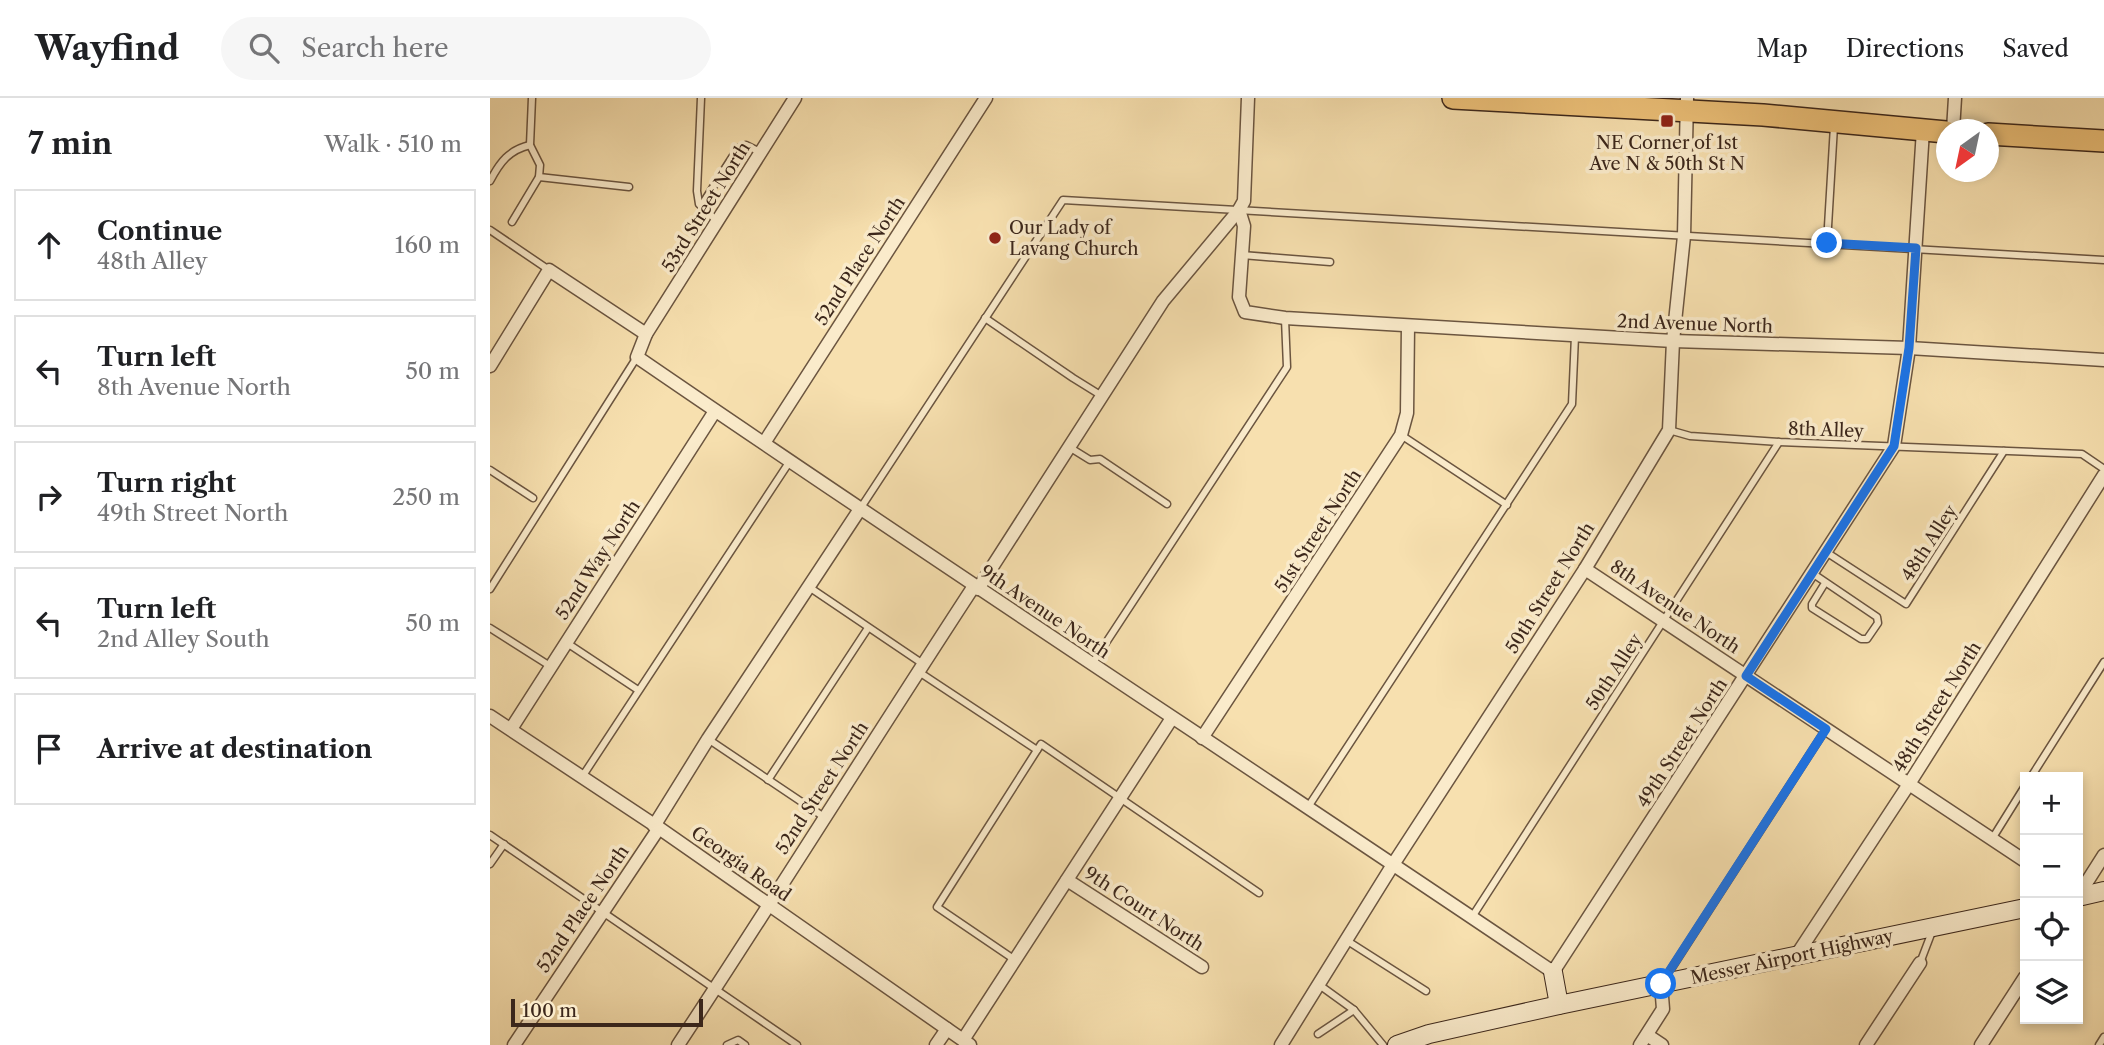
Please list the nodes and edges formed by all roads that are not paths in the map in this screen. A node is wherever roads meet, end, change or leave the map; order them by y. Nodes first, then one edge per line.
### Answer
1 (532, 98) edge
2 (701, 98) edge
3 (795, 98) edge
4 (986, 98) edge
5 (1248, 98) edge
6 (1453, 98) edge
7 (1955, 98) edge
8 (1590, 102) edge
9 (1687, 105) edge
10 (1954, 119) edge
11 (1835, 122) junction
12 (1923, 130) junction
13 (1936, 131) edge
14 (1999, 135) edge
15 (2104, 141) edge
16 (530, 145) junction
17 (761, 152) junction
18 (539, 177) junction
19 (490, 181) edge
20 (629, 187) dead end
21 (701, 206) junction
22 (1239, 210) junction
23 (717, 221) junction
24 (512, 222) dead end
25 (490, 230) edge
26 (1684, 236) junction
27 (1827, 243) junction
28 (1916, 248) junction
29 (1242, 255) junction
30 (2104, 260) edge
31 (1329, 262) dead end
32 (549, 270) junction
33 (985, 318) junction
34 (1285, 318) junction
35 (1408, 326) junction
36 (646, 334) junction
37 (1575, 336) junction
38 (1672, 341) junction
39 (1909, 348) junction
40 (637, 357) junction
41 (2104, 360) edge
42 (490, 366) edge
43 (1102, 396) junction
44 (715, 411) junction
45 (1669, 430) junction
46 (1401, 435) junction
47 (1779, 442) junction
48 (764, 443) junction
49 (1894, 446) junction
50 (1069, 447) junction
51 (2004, 452) junction
52 (790, 461) junction
53 (2104, 469) edge
54 (490, 470) edge
55 (2104, 475) edge
56 (533, 498) dead end
57 (1167, 504) dead end
58 (1507, 505) junction
59 (860, 509) junction
60 (1826, 552) junction
61 (1585, 569) junction
62 (1812, 573) junction
63 (1825, 583) junction
64 (808, 586) junction
65 (976, 588) junction
66 (490, 589) edge
67 (1664, 621) junction
68 (490, 628) edge
69 (868, 628) junction
70 (565, 642) junction
71 (2104, 662) edge
72 (1092, 664) junction
73 (550, 666) junction
74 (920, 668) junction
75 (1746, 676) junction
76 (638, 690) junction
77 (490, 716) edge
78 (1172, 718) junction
79 (511, 729) junction
80 (1826, 729) junction
81 (1202, 738) junction
82 (709, 740) junction
83 (1037, 750) junction
84 (2034, 772) edge
85 (582, 777) junction
86 (768, 780) junction
87 (1909, 785) junction
88 (2020, 794) edge
89 (1120, 798) junction
90 (1308, 807) junction
91 (824, 817) junction
92 (657, 827) junction
93 (490, 835) edge
94 (1992, 839) junction
95 (504, 844) junction
96 (2104, 855) edge
97 (2020, 859) edge
98 (1394, 863) junction
99 (490, 864) edge
100 (1067, 880) junction
101 (2083, 889) edge
102 (2104, 891) edge
103 (1259, 892) dead end
104 (2083, 896) edge
105 (770, 905) junction
106 (2020, 909) edge
107 (603, 911) junction
108 (1472, 917) junction
109 (1933, 927) junction
110 (1346, 940) junction
111 (1796, 956) junction
112 (1015, 960) junction
113 (1920, 963) joint
114 (1202, 967) dead end
115 (1553, 972) junction
116 (1318, 984) junction
117 (1661, 984) junction
118 (2020, 985) edge
119 (716, 988) junction
120 (1426, 991) dead end
121 (1559, 1004) junction
122 (1354, 1010) junction
123 (947, 1029) junction
124 (1318, 1034) dead end
125 (2104, 1037) edge
126 (1644, 1040) edge
127 (966, 1043) edge
128 (514, 1045) edge
129 (678, 1045) edge
130 (727, 1045) edge
131 (745, 1045) edge
132 (797, 1045) edge
133 (936, 1045) edge
134 (1281, 1045) edge
135 (1382, 1045) edge
136 (1396, 1045) edge
137 (1662, 1045) edge
138 (1866, 1045) edge
139 (1981, 1045) edge
140 (2099, 1045) edge

1 - 16 lane
2 - 21 lane
3 - 17 street, 53rd Street North
4 - 48 street, 52nd Place North
5 - 22 street, 52nd Street North
6 - 8 main road
7 - 10 street
8 - 9 main road
9 - 11 main road
9 - 26 street, 50th Street North
11 - 12 main road
11 - 27 lane
12 - 13 main road
12 - 28 street, 49th Street North
14 - 15 main road
16 - 18 lane
16 - 19 lane
17 - 21 lane
17 - 23 street, 53rd Street North
18 - 20 lane
18 - 24 lane
21 - 23 lane
22 - 26 lane
22 - 29 street, 52nd Street North
22 - 33 lane
22 - 43 street, 52nd Street North
23 - 36 street, 53rd Street North
25 - 32 lane
26 - 27 lane
26 - 38 street, 50th Street North
27 - 28 lane
28 - 30 lane
28 - 39 street, 49th Street North
29 - 31 lane
29 - 34 street, 52nd Street North
32 - 36 street
32 - 42 street
33 - 43 lane
33 - 59 lane
34 - 35 street, 2nd Avenue North
34 - 72 lane
35 - 37 street, 2nd Avenue North
35 - 46 street, 51st Street North
36 - 40 street
37 - 38 street, 2nd Avenue North
37 - 58 lane
38 - 39 street, 2nd Avenue North
38 - 45 street, 50th Street North
39 - 41 street, 2nd Avenue North
39 - 49 street, 49th Street North
40 - 44 street, 9th Avenue North
40 - 66 lane
43 - 50 street, 52nd Street North
44 - 48 street, 9th Avenue North
44 - 70 street, 52nd Way North
45 - 47 lane, 8th Alley
45 - 61 street, 50th Street North
46 - 58 lane
46 - 81 street, 51st Street North
47 - 49 lane, 8th Alley
47 - 67 lane, 50th Alley
48 - 52 street, 9th Avenue North
49 - 51 lane, 8th Alley
49 - 60 street, 49th Street North
50 - 57 lane
50 - 65 street, 52nd Street North
51 - 53 lane, 8th Alley
51 - 60 lane, 48th Alley
52 - 59 street, 9th Avenue North
52 - 76 lane
54 - 56 lane
55 - 87 street, 48th Street North
58 - 90 lane
59 - 64 street, 52nd Place North
59 - 65 street, 9th Avenue North
60 - 62 street, 49th Street North
61 - 67 street, 8th Avenue North
61 - 98 street, 50th Street North
62 - 63 lane
62 - 75 street, 49th Street North
63 - 63 lane
64 - 69 lane
64 - 82 street, 52nd Place North
65 - 72 street, 9th Avenue North
65 - 74 street, 52nd Street North
67 - 75 street, 8th Avenue North
67 - 108 lane, 50th Alley
68 - 73 lane
69 - 74 lane
69 - 86 lane
70 - 73 street, 52nd Way North
70 - 76 lane
71 - 84 lane
72 - 78 street, 9th Avenue North
73 - 79 street, 52nd Way North
74 - 83 lane
74 - 91 street, 52nd Street North
75 - 80 street, 8th Avenue North
75 - 115 street, 49th Street North
76 - 85 lane
77 - 79 street, Georgia Road
78 - 81 street, 9th Avenue North
78 - 89 street
79 - 85 street, Georgia Road
80 - 87 street, 8th Avenue North
80 - 117 lane
81 - 90 street, 9th Avenue North
82 - 86 lane
82 - 92 street, 52nd Place North
83 - 89 lane
83 - 112 lane
85 - 92 street, Georgia Road
86 - 91 lane
87 - 94 street, 8th Avenue North
87 - 111 street, 48th Street North
88 - 94 lane
89 - 100 street
89 - 103 lane
90 - 98 street, 9th Avenue North
91 - 105 street, 52nd Street North
92 - 105 street, Georgia Road
92 - 107 street, 52nd Place North
93 - 95 lane
94 - 97 street, 8th Avenue North
95 - 99 lane
95 - 107 lane
96 - 101 street
98 - 108 street, 9th Avenue North
98 - 110 street, 50th Street North
100 - 112 street
100 - 114 street, 9th Court North
102 - 104 main road
105 - 119 street, 52nd Street North
105 - 123 street, Georgia Road
106 - 109 main road, Messer Airport Highway
107 - 119 lane
107 - 128 street, 52nd Place North
108 - 115 street, 9th Avenue North
109 - 111 main road, Messer Airport Highway
109 - 113 lane
110 - 116 street, 50th Street North
110 - 120 lane
111 - 117 main road, Messer Airport Highway
112 - 127 street
113 - 138 street
115 - 121 main road
116 - 122 lane
116 - 134 street, 50th Street North
117 - 121 main road, Messer Airport Highway
117 - 126 street
118 - 139 street
119 - 129 street, 52nd Street North
119 - 132 lane
121 - 136 main road, Messer Airport Highway
122 - 124 lane
122 - 135 lane
123 - 127 street, Georgia Road
123 - 133 street
125 - 140 lane
126 - 137 street
130 - 131 lane

